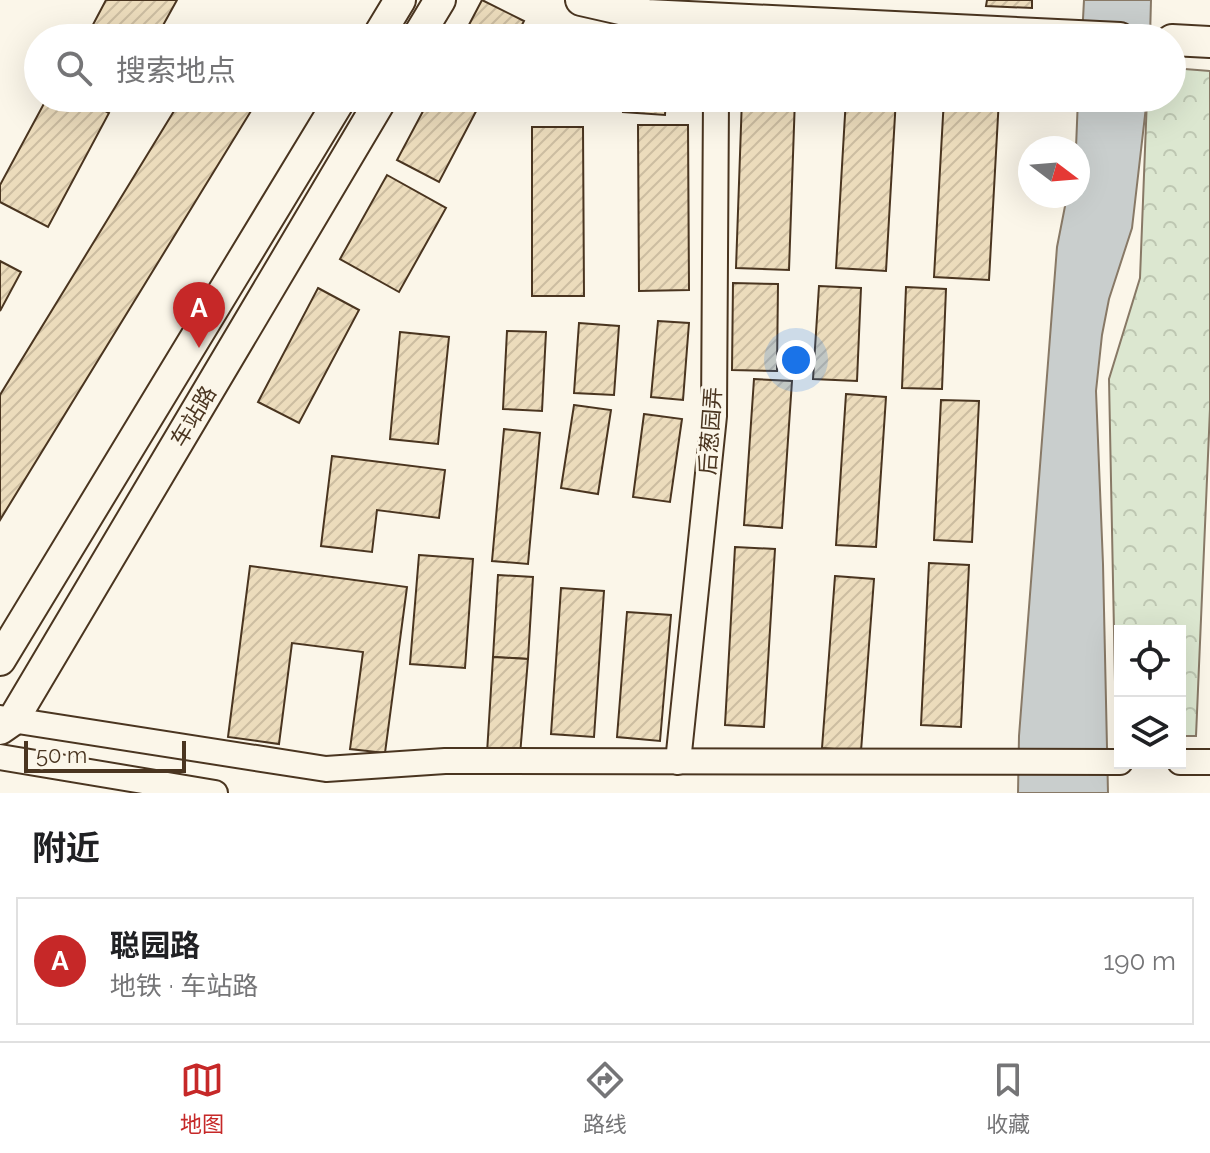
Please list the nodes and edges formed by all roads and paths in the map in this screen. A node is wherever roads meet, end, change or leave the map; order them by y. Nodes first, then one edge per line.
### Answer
1 (400, 0) edge
2 (440, 0) edge
3 (581, 0) edge
4 (385, 24) edge
5 (425, 24) edge
6 (695, 24) edge
7 (1186, 41) edge
8 (1210, 42) edge
9 (333, 112) edge
10 (374, 112) edge
11 (716, 112) edge
12 (0, 660) edge
13 (4, 723) edge
14 (0, 757) edge
15 (678, 762) junction
16 (1114, 762) edge
17 (1186, 762) edge
18 (1210, 762) edge
19 (215, 793) edge

1 - 4 main road
2 - 5 main road
3 - 6 main road
7 - 8 main road
9 - 12 main road, 车站路
10 - 13 main road, 车站路
11 - 15 street, 后葱园弄
13 - 15 street
14 - 19 street
15 - 16 street
17 - 18 street

